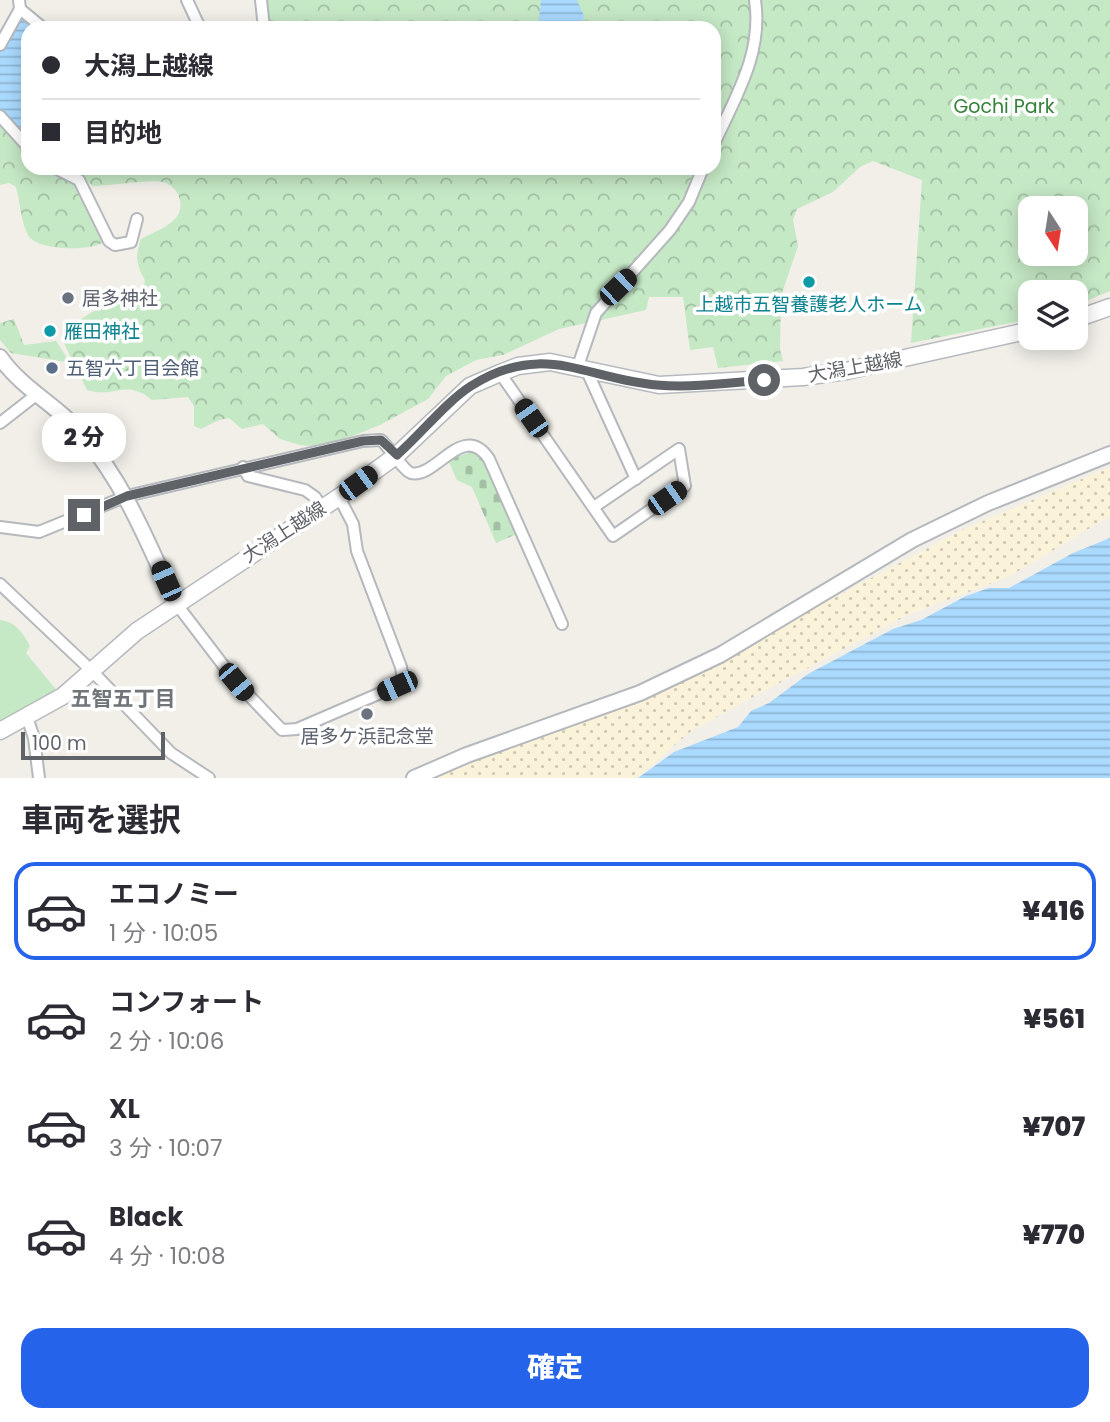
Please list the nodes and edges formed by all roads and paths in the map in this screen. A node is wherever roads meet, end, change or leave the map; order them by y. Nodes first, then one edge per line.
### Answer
1 (187, 0) edge
2 (261, 0) edge
3 (755, 0) edge
4 (20, 4) edge
5 (36, 21) edge
6 (197, 21) edge
7 (263, 21) edge
8 (0, 45) edge
9 (0, 116) edge
10 (721, 129) edge
11 (21, 139) edge
12 (69, 175) edge
13 (701, 175) edge
14 (136, 219) dead end
15 (1110, 307) edge
16 (1088, 315) edge
17 (1018, 333) edge
18 (0, 357) edge
19 (582, 368) junction
20 (500, 373) junction
21 (36, 395) junction
22 (0, 423) edge
23 (1110, 454) edge
24 (397, 455) junction
25 (243, 467) junction
26 (636, 479) junction
27 (127, 496) junction
28 (339, 498) junction
29 (594, 507) junction
30 (322, 508) junction
31 (0, 527) edge
32 (0, 584) edge
33 (176, 602) junction
34 (562, 624) dead end
35 (92, 671) junction
36 (27, 717) junction
37 (0, 731) edge
38 (39, 778) edge
39 (209, 778) edge
40 (414, 778) edge

1 - 6 street
2 - 7 street
3 - 10 street
4 - 5 street
4 - 8 street
9 - 11 street
12 - 14 street
13 - 19 street
15 - 16 main road
17 - 19 main road, 大潟上越線
18 - 21 street
19 - 20 main road, 大潟上越線
19 - 26 street
20 - 24 main road, 大潟上越線
20 - 29 street
21 - 22 street
21 - 27 street
23 - 40 street
24 - 25 street
24 - 28 main road, 大潟上越線
24 - 34 street
25 - 27 street
25 - 30 street
26 - 29 street
26 - 29 street
27 - 31 street
27 - 33 street
28 - 30 main road, 大潟上越線
28 - 33 street
30 - 33 main road, 大潟上越線
32 - 35 street
33 - 35 main road, 大潟上越線
35 - 36 main road, 大潟上越線
35 - 39 street
36 - 37 main road, 大潟上越線
36 - 38 street

